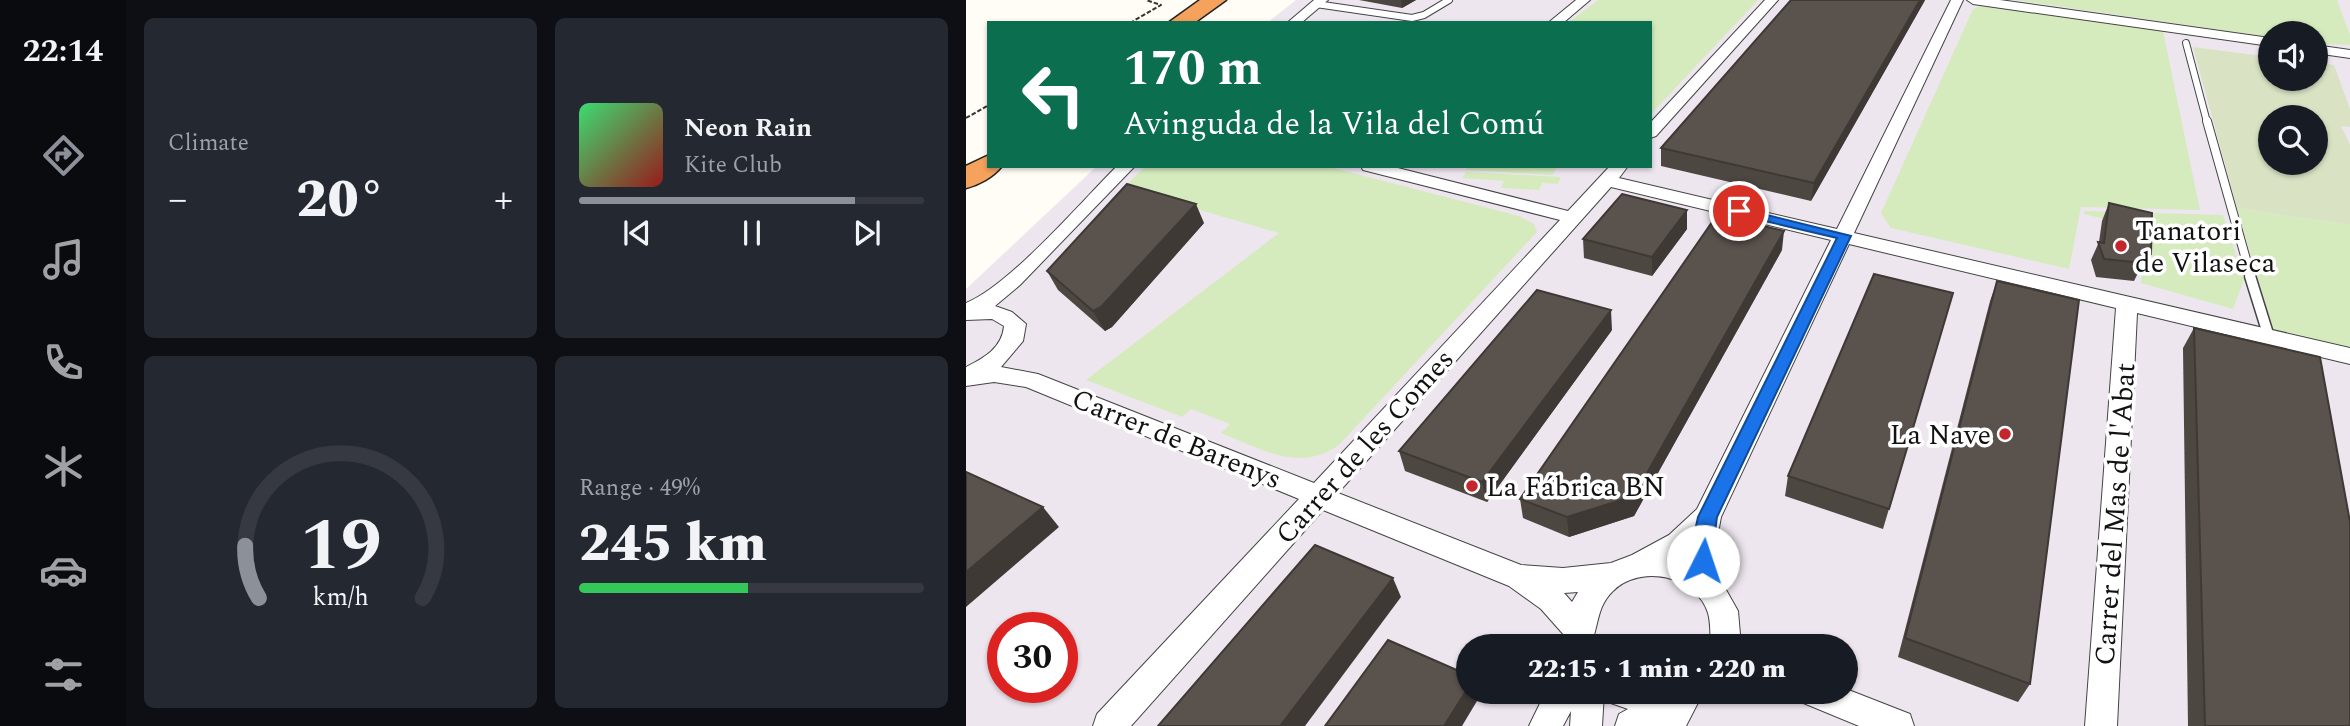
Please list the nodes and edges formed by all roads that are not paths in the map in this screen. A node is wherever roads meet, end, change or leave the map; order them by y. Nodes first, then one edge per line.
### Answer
1 (1215, 0) edge
2 (1237, 0) edge
3 (1449, 0) edge
4 (1584, 0) edge
5 (1772, 0) edge
6 (1957, 0) edge
7 (1973, 0) edge
8 (1319, 2) edge
9 (1384, 5) dead end
10 (1352, 9) junction
11 (1182, 21) edge
12 (1205, 21) edge
13 (1295, 21) edge
14 (1557, 21) edge
15 (2258, 40) edge
16 (2186, 43) dead end
17 (2328, 51) edge
18 (2350, 54) edge
19 (1652, 131) edge
20 (987, 146) edge
21 (966, 160) edge
22 (987, 165) edge
23 (1125, 168) edge
24 (1377, 168) edge
25 (1618, 168) edge
26 (966, 179) edge
27 (1608, 181) junction
28 (1573, 218) junction
29 (1844, 236) junction
30 (1013, 281) junction
31 (2127, 303) junction
32 (966, 313) edge
33 (1008, 316) junction
34 (2269, 337) junction
35 (1009, 348) junction
36 (2350, 356) edge
37 (966, 377) edge
38 (1030, 380) junction
39 (1319, 495) junction
40 (1707, 517) junction
41 (1617, 572) junction
42 (1519, 577) junction
43 (1717, 597) junction
44 (1574, 634) edge
45 (1578, 634) edge
46 (1727, 634) edge
47 (1739, 634) edge
48 (1557, 704) edge
49 (1587, 704) edge
50 (1673, 704) edge
51 (1844, 704) edge
52 (1109, 726) edge
53 (1545, 726) edge
54 (1586, 726) edge
55 (1631, 726) edge
56 (1898, 726) edge
57 (2101, 726) edge

1 - 11 highway
2 - 12 highway
3 - 10 lane
4 - 14 street
5 - 19 street
6 - 29 street
7 - 15 street
8 - 10 lane
8 - 13 street
9 - 10 lane
16 - 34 lane
17 - 18 street
20 - 21 highway
22 - 26 highway
23 - 30 street
24 - 28 street
25 - 27 street, Carrer de les Comes
27 - 28 street, Carrer de les Comes
27 - 29 street
28 - 39 street, Carrer de les Comes
29 - 31 street
29 - 40 street
30 - 32 street
30 - 33 street
31 - 34 street
31 - 57 street, Carrer del Mas de l'Abat
32 - 33 street
33 - 35 street
34 - 36 street
35 - 37 street
35 - 38 street
37 - 38 street, Carrer de Barenys
38 - 39 street, Carrer de Barenys
39 - 42 street, Carrer de Barenys
39 - 52 street, Carrer de les Comes
40 - 41 street
40 - 43 street
41 - 42 street, Carrer de Barenys
41 - 43 street, Carrer de Barenys
41 - 45 street
42 - 44 street, Carrer de Barenys
43 - 46 street
43 - 47 street
48 - 53 street
49 - 54 street
50 - 55 street
51 - 56 street

